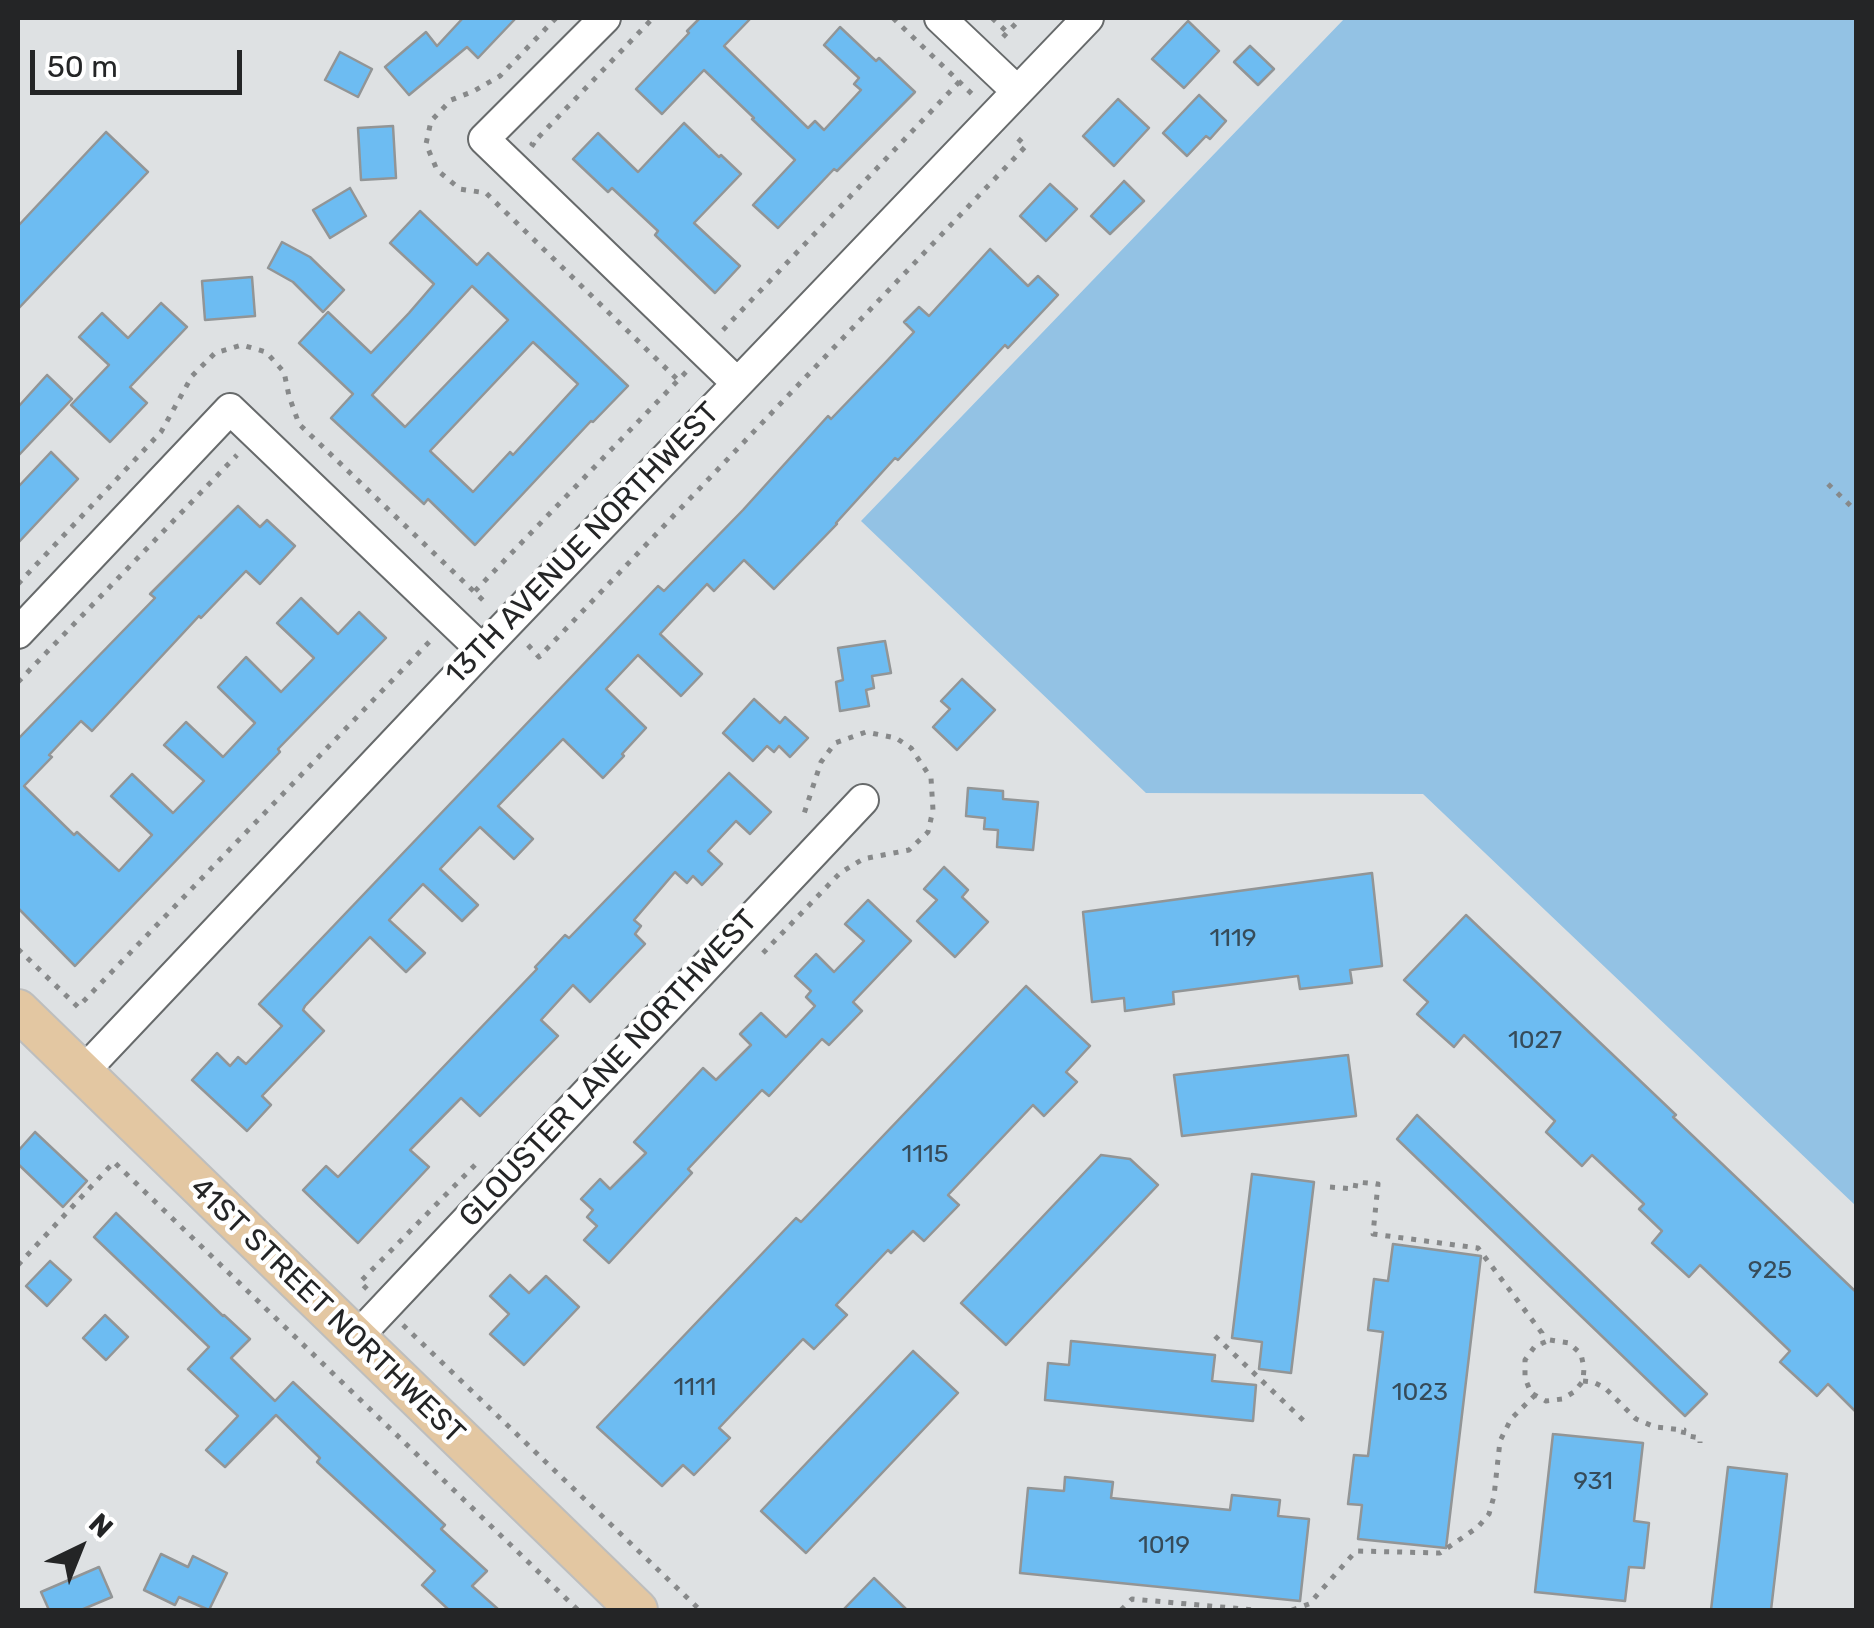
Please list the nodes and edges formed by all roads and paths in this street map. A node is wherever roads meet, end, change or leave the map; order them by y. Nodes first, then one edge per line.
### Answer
1 (556, 18) edge
2 (605, 18) edge
3 (653, 18) edge
4 (892, 18) edge
5 (940, 18) edge
6 (992, 18) edge
7 (1022, 18) edge
8 (1088, 18) edge
9 (1017, 92) junction
10 (532, 144) dead end
11 (1026, 146) dead end
12 (724, 328) dead end
13 (737, 383) junction
14 (236, 454) dead end
15 (1828, 484) dead end
16 (1856, 511) edge
17 (18, 584) edge
18 (18, 633) edge
19 (429, 642) dead end
20 (482, 650) junction
21 (540, 657) dead end
22 (18, 682) edge
23 (863, 800) dead end
24 (18, 950) edge
25 (18, 1010) edge
26 (82, 1073) junction
27 (1330, 1186) dead end
28 (18, 1266) edge
29 (403, 1324) dead end
30 (1214, 1336) dead end
31 (356, 1338) junction
32 (1542, 1344) junction
33 (1583, 1380) junction
34 (1535, 1395) junction
35 (1304, 1421) dead end
36 (1700, 1443) dead end
37 (578, 1610) edge
38 (638, 1610) edge
39 (700, 1610) edge
40 (1120, 1610) edge
41 (1255, 1610) edge
42 (1292, 1610) edge

1 - 17 path
2 - 13 street
3 - 10 path
4 - 12 path
5 - 9 street
6 - 7 path
8 - 9 street, 13TH AVENUE NORTHWEST
9 - 13 street, 13TH AVENUE NORTHWEST
11 - 21 path
13 - 20 street, 13TH AVENUE NORTHWEST
14 - 22 path
15 - 16 path
18 - 20 street
19 - 24 path
20 - 26 street, 13TH AVENUE NORTHWEST
23 - 31 street, GLOUSTER LANE NORTHWEST
25 - 26 main road, 41ST STREET NORTHWEST
26 - 31 main road, 41ST STREET NORTHWEST
27 - 32 path
28 - 37 path
29 - 39 path
30 - 35 path
31 - 38 main road, 41ST STREET NORTHWEST
32 - 33 path
32 - 34 path
33 - 34 path
33 - 36 path
34 - 42 path
40 - 41 path

